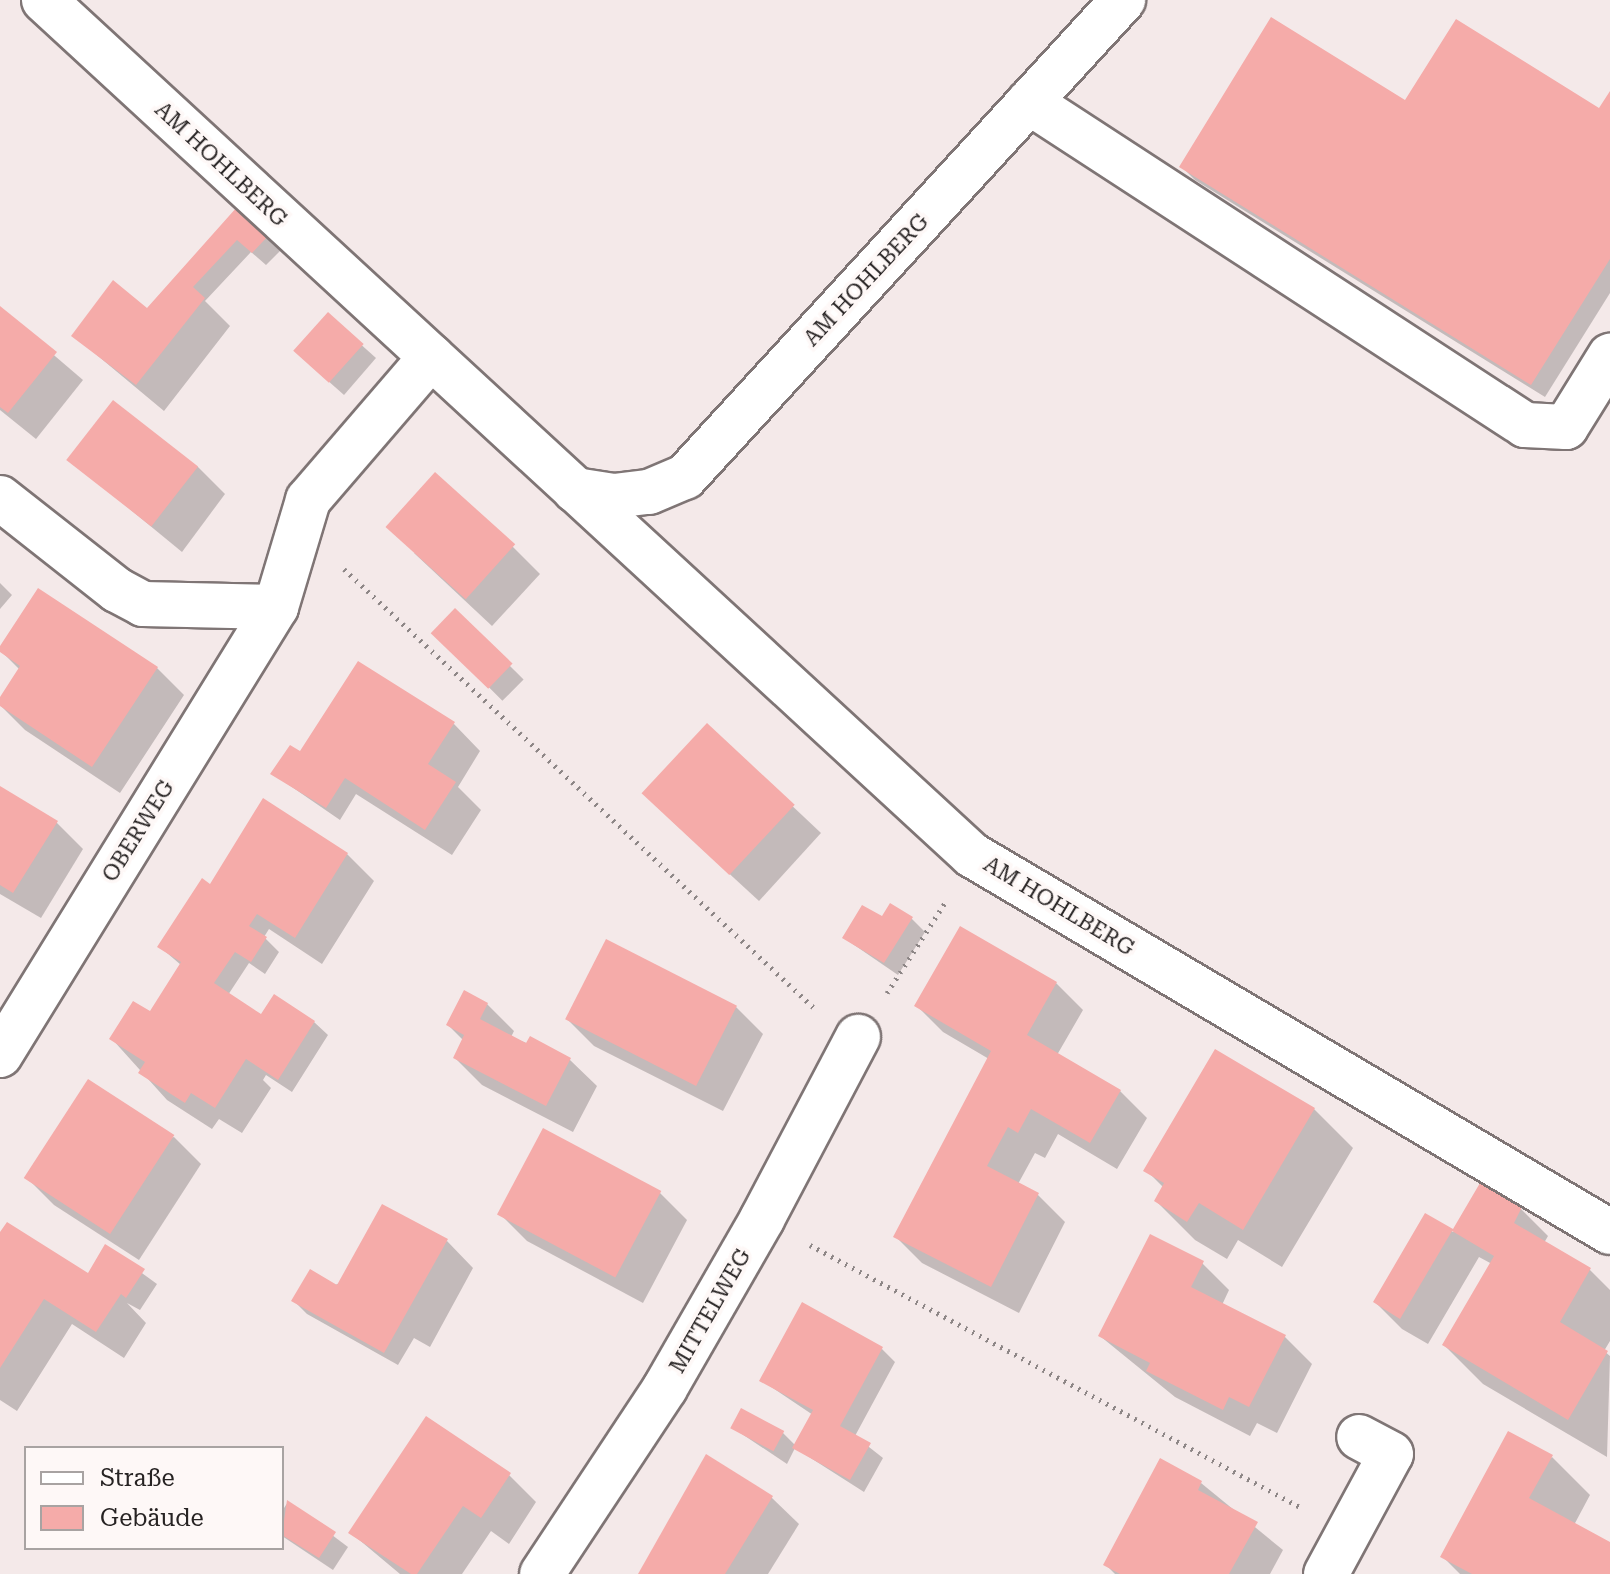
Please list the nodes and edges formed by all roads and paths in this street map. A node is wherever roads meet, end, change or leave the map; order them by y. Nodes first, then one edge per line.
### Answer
1 (44, 0) edge
2 (1123, 0) edge
3 (1029, 102) junction
4 (1610, 356) edge
5 (431, 357) junction
6 (575, 490) junction
7 (0, 498) edge
8 (304, 523) junction
9 (276, 607) junction
10 (972, 855) junction
11 (858, 1037) junction
12 (0, 1055) edge
13 (762, 1219) junction
14 (1610, 1232) edge
15 (1359, 1437) dead end
16 (1349, 1533) junction
17 (542, 1574) edge
18 (1326, 1574) edge

1 - 5 street, AM HOHLBERG
2 - 3 street, AM HOHLBERG
3 - 4 street
3 - 6 street, AM HOHLBERG
5 - 6 street, AM HOHLBERG
5 - 8 street, OBERWEG
6 - 10 street, AM HOHLBERG
7 - 9 street
8 - 9 street, OBERWEG
8 - 11 path
9 - 12 street, OBERWEG
10 - 11 path
10 - 14 street, AM HOHLBERG
11 - 13 street, MITTELWEG
13 - 16 path
13 - 17 street, MITTELWEG
15 - 16 street
16 - 18 street

